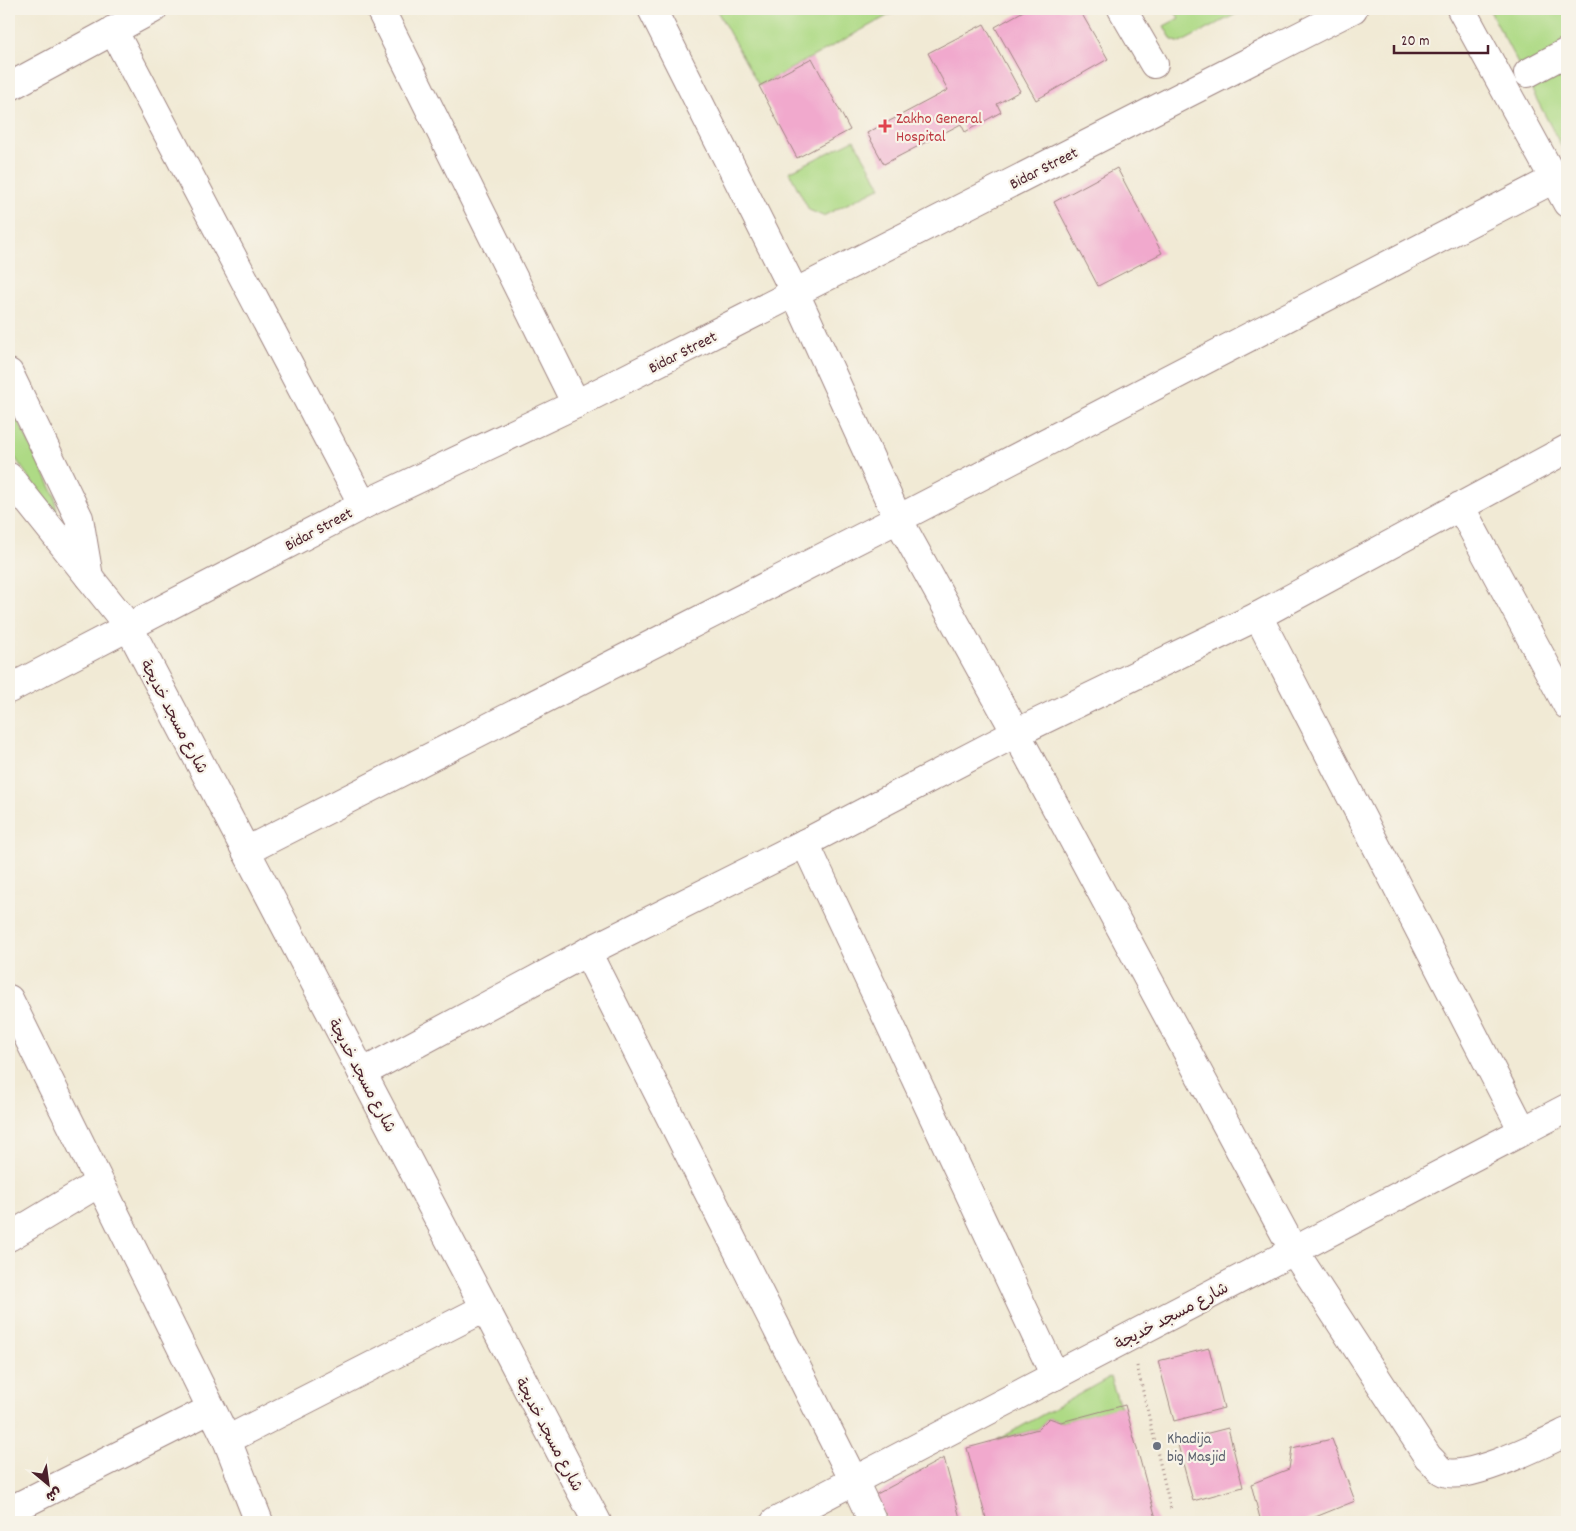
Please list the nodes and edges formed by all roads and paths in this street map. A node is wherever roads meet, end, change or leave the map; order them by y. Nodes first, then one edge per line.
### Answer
1 (153, 9) edge
2 (380, 9) edge
3 (652, 9) edge
4 (1122, 9) edge
5 (1353, 9) edge
6 (1461, 9) edge
7 (114, 30) junction
8 (1567, 52) edge
9 (1154, 64) dead end
10 (1528, 73) dead end
11 (9, 87) edge
12 (1554, 179) junction
13 (1567, 203) edge
14 (795, 293) junction
15 (9, 373) edge
16 (576, 404) junction
17 (1567, 450) edge
18 (9, 477) edge
19 (363, 505) junction
20 (1460, 506) junction
21 (898, 519) junction
22 (89, 579) junction
23 (1258, 616) junction
24 (129, 627) junction
25 (9, 689) edge
26 (1567, 706) edge
27 (1016, 734) junction
28 (805, 843) junction
29 (246, 851) junction
30 (587, 952) junction
31 (9, 999) edge
32 (362, 1073) junction
33 (1567, 1108) edge
34 (1523, 1131) junction
35 (99, 1183) junction
36 (9, 1237) edge
37 (1294, 1251) junction
38 (485, 1308) junction
39 (1130, 1337) junction
40 (1055, 1376) junction
41 (211, 1409) junction
42 (1567, 1432) edge
43 (227, 1440) junction
44 (854, 1481) junction
45 (1171, 1510) dead end
46 (9, 1512) edge
47 (259, 1522) edge
48 (597, 1522) edge
49 (775, 1522) edge
50 (872, 1522) edge

1 - 7 street
2 - 16 street
3 - 14 street
4 - 9 street
5 - 14 street, Bidar Street
6 - 12 street
7 - 11 street
7 - 19 street
8 - 10 street
12 - 13 street
12 - 21 street
14 - 16 street, Bidar Street
14 - 21 street
15 - 22 street
16 - 19 street, Bidar Street
17 - 20 street
18 - 22 street, شارع مسجد خديجة
19 - 24 street, Bidar Street
20 - 23 street
20 - 26 street
21 - 27 street
21 - 29 street
22 - 24 street, شارع مسجد خديجة
23 - 27 street
23 - 34 street
24 - 25 street, Bidar Street
24 - 29 street, شارع مسجد خديجة
27 - 28 street
27 - 37 street
28 - 30 street
28 - 40 street
29 - 32 street, شارع مسجد خديجة
30 - 32 street
30 - 44 street
31 - 35 street
32 - 38 street, شارع مسجد خديجة
33 - 34 street, شارع مسجد خديجة
34 - 37 street, شارع مسجد خديجة
35 - 36 street
35 - 41 street
37 - 39 street, شارع مسجد خديجة
37 - 42 street
38 - 43 street
38 - 48 street, شارع مسجد خديجة
39 - 40 street, شارع مسجد خديجة
39 - 45 path
40 - 44 street, شارع مسجد خديجة
41 - 43 street
41 - 46 street
43 - 47 street
44 - 49 street, شارع مسجد خديجة
44 - 50 street

